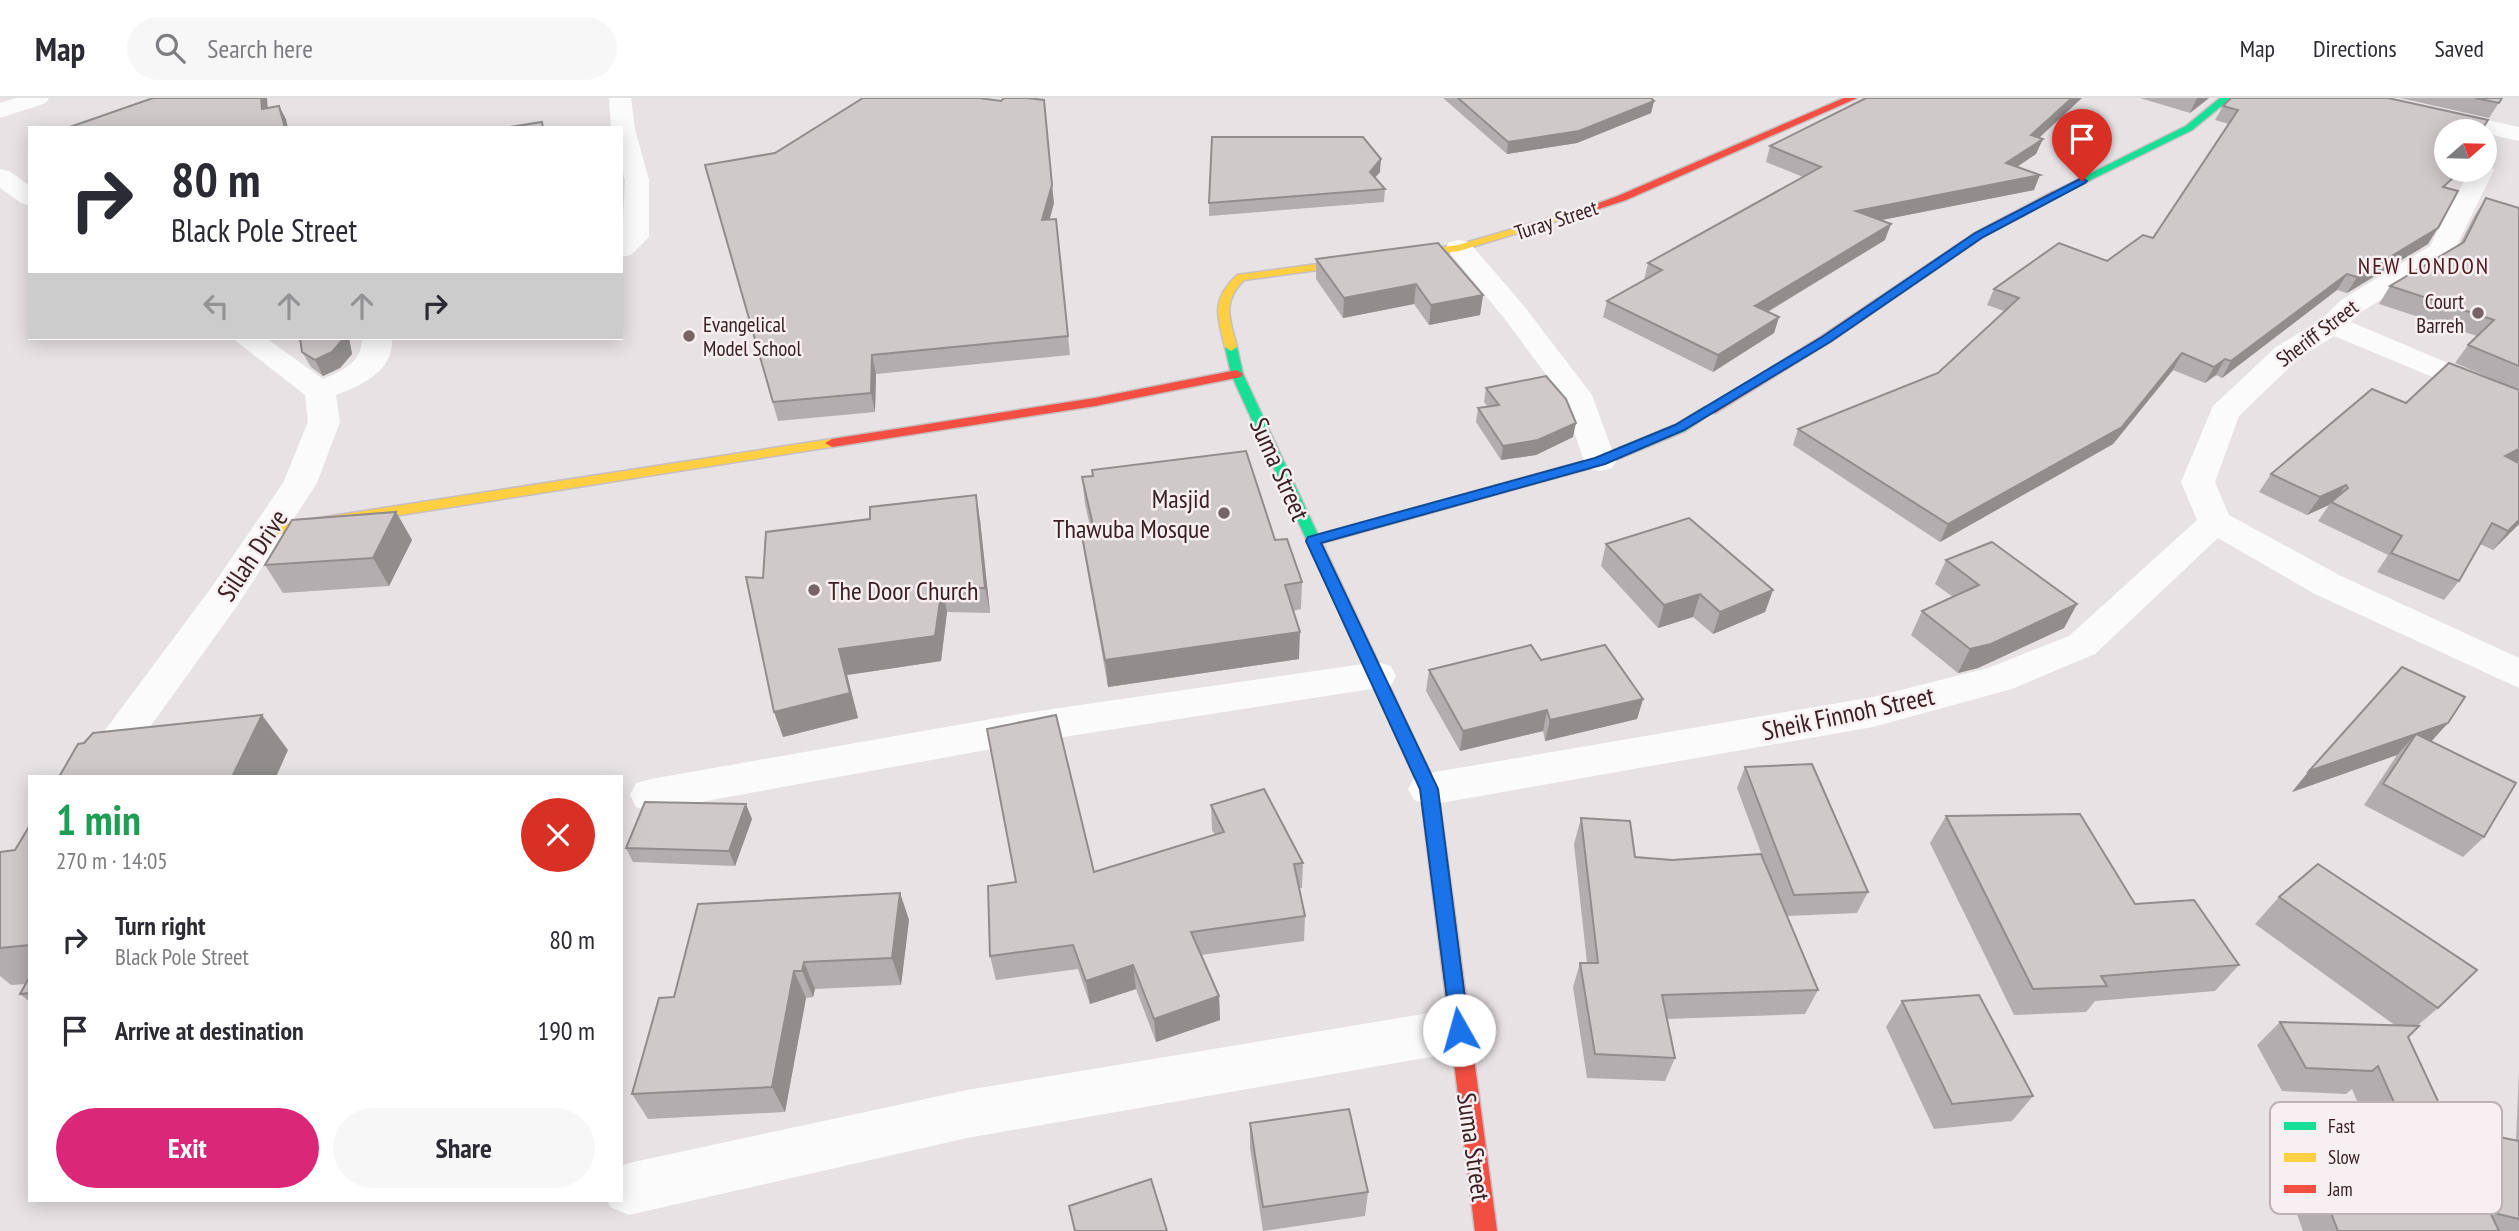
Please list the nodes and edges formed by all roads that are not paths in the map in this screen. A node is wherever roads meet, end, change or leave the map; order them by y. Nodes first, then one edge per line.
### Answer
1 (38, 98) edge
2 (620, 98) edge
3 (1852, 98) edge
4 (2226, 98) edge
5 (2357, 98) edge
6 (0, 111) edge
7 (623, 126) edge
8 (623, 129) edge
9 (2519, 134) edge
10 (2519, 142) edge
11 (2497, 152) edge
12 (0, 176) edge
13 (2477, 182) edge
14 (28, 197) edge
15 (623, 247) edge
16 (1459, 248) junction
17 (1241, 277) joint
18 (2332, 325) junction
19 (250, 340) edge
20 (377, 340) edge
21 (1237, 374) junction
22 (320, 391) junction
23 (2519, 404) edge
24 (1600, 461) junction
25 (2215, 522) junction
26 (267, 531) junction
27 (1313, 541) junction
28 (2519, 674) edge
29 (1377, 676) junction
30 (93, 775) edge
31 (1429, 789) junction
32 (650, 795) dead end
33 (1459, 1030) junction
34 (629, 1189) dead end
35 (1486, 1231) edge

1 - 6 street
2 - 7 street
3 - 16 street, Turay Street
4 - 24 street
5 - 9 street
8 - 15 street
10 - 11 street, Sheriff Street
12 - 14 street
13 - 18 street, Sheriff Street
16 - 17 street, Turay Street
16 - 24 street
17 - 21 street, Suma Street
18 - 23 street
18 - 25 street, Sheriff Street
19 - 22 street
20 - 22 street
21 - 26 street
21 - 27 street, Suma Street
22 - 26 street, Sillah Drive
24 - 27 street
25 - 28 street
25 - 31 street, Sheik Finnoh Street
26 - 30 street, Sillah Drive
27 - 29 street, Suma Street
29 - 31 street, Suma Street
29 - 32 street
31 - 33 street, Suma Street
33 - 34 street
33 - 35 street, Suma Street

